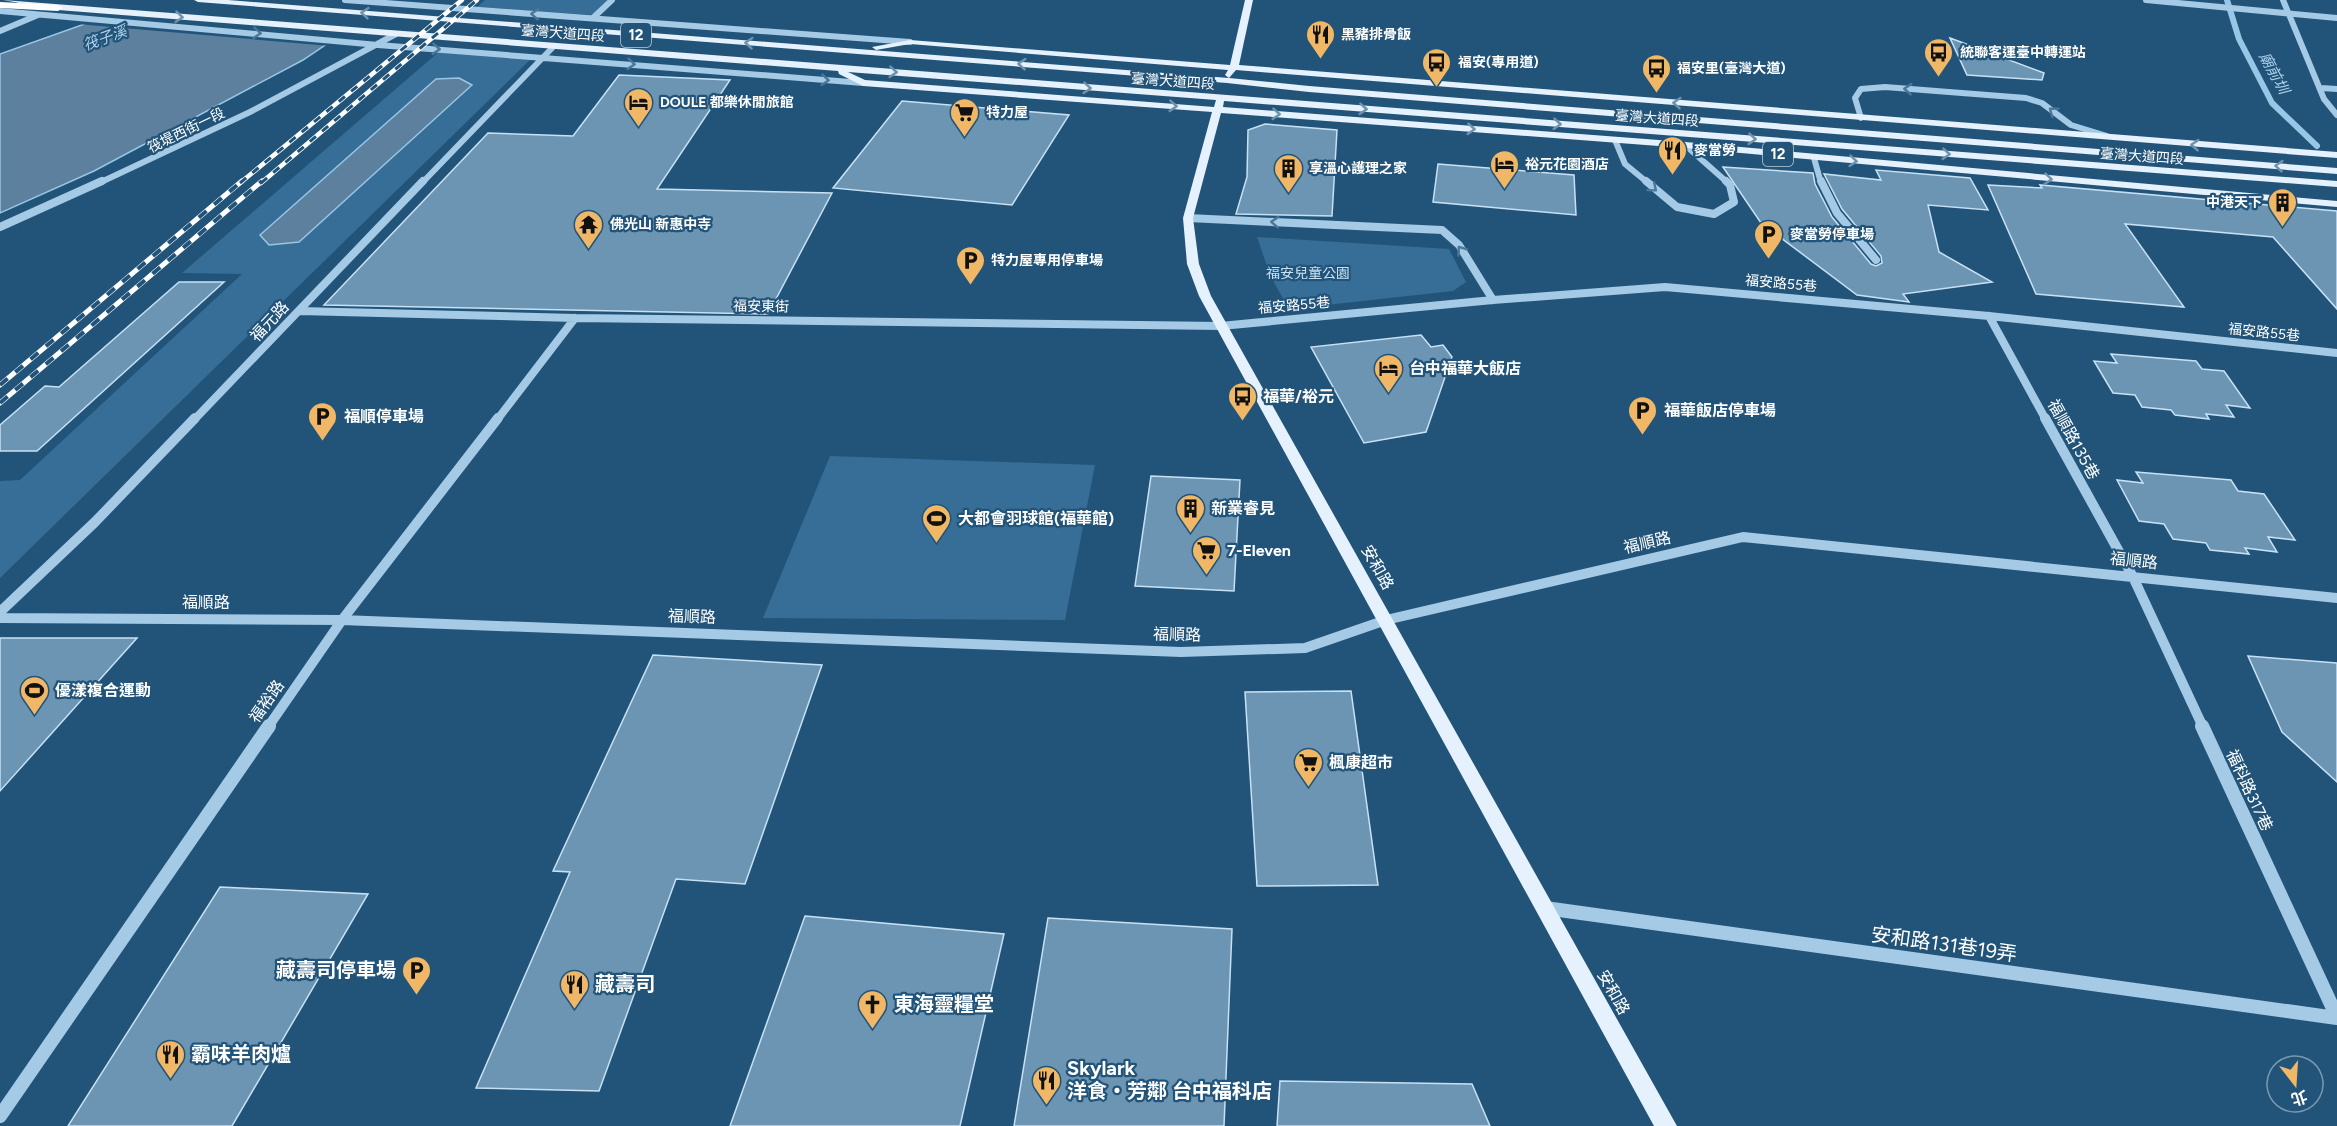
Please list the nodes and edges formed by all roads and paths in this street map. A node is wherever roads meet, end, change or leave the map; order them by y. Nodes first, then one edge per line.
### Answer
1 (7, 0) edge
2 (198, 0) edge
3 (345, 0) edge
4 (612, 0) edge
5 (1249, 0) edge
6 (2146, 0) edge
7 (2283, 0) edge
8 (0, 5) edge
9 (0, 11) edge
10 (55, 11) junction
11 (2288, 12) junction
12 (40, 14) junction
13 (594, 17) junction
14 (2337, 18) edge
15 (0, 31) edge
16 (396, 34) junction
17 (910, 42) junction
18 (378, 45) junction
19 (554, 46) junction
20 (850, 51) junction
21 (542, 57) junction
22 (1234, 67) junction
23 (835, 68) junction
24 (1227, 80) junction
25 (863, 83) junction
26 (2321, 87) junction
27 (2337, 88) edge
28 (1221, 98) junction
29 (1218, 110) junction
30 (2337, 115) edge
31 (1861, 118) junction
32 (1615, 140) junction
33 (2126, 140) junction
34 (1685, 145) junction
35 (2337, 155) edge
36 (1814, 158) junction
37 (2337, 171) edge
38 (2337, 184) edge
39 (2337, 204) edge
40 (1188, 218) junction
41 (0, 227) edge
42 (1876, 261) dead end
43 (1492, 300) junction
44 (300, 311) junction
45 (1989, 316) junction
46 (575, 318) junction
47 (1221, 326) junction
48 (2337, 353) edge
49 (2133, 577) junction
50 (2337, 598) edge
51 (0, 612) edge
52 (0, 618) edge
53 (342, 620) junction
54 (1386, 620) junction
55 (1545, 908) junction
56 (2337, 1017) edge
57 (0, 1116) edge
58 (1666, 1126) edge

1 - 10 main road, 臺灣大道四段 / 12
20 -> 2 main road, 臺灣大道四段 / 12
13 -> 3 street, 臺灣大道四段
4 - 13 street
5 - 22 main road, 安和路
6 - 11 street
7 - 11 street
8 - 10 highway
9 - 12 street
10 - 12 street
10 - 12 street
10 -> 16 main road, 臺灣大道四段 / 12
10 -> 18 street, 臺灣大道四段
11 - 14 street
11 - 26 street
12 - 15 street
13 - 17 street, 臺灣大道四段
16 - 18 street, 筏堤西街一段
16 - 19 main road, 臺灣大道四段 / 12
17 - 20 main road
17 - 22 main road, 臺灣大道四段
18 -> 21 street, 臺灣大道四段
18 - 41 street, 筏堤西街一段
19 - 21 street, 福元路
19 - 23 main road, 臺灣大道四段 / 12
24 -> 20 main road, 臺灣大道四段 / 12
21 -> 25 street, 臺灣大道四段
21 - 44 street, 福元路
22 - 24 main road, 安和路
31 -> 22 main road, 臺灣大道四段
23 - 25 main road
23 -> 28 main road, 臺灣大道四段 / 12
24 - 28 main road, 安和路
37 -> 24 main road, 臺灣大道四段 / 12
25 -> 29 main road, 臺灣大道四段
26 - 27 street
26 - 30 street
28 - 29 main road, 安和路
28 -> 38 main road, 臺灣大道四段 / 12
29 -> 32 main road, 臺灣大道四段 / 12
29 - 40 main road, 安和路
31 - 33 main road, 臺灣大道四段
33 -> 31 street
32 - 34 main road, 臺灣大道四段 / 12
32 -> 34 street
35 -> 33 main road, 臺灣大道四段
34 - 36 main road, 臺灣大道四段 / 12
36 -> 39 main road, 臺灣大道四段 / 12
36 - 42 street
43 -> 40 street
40 - 47 main road, 安和路
43 - 45 street, 福安路55巷
43 - 47 street, 福安路55巷
44 - 46 street, 福安東街
44 - 51 street, 福元路
45 - 48 street, 福安路55巷
45 - 49 street, 福順路135巷
46 - 47 street, 福安東街
46 - 53 street, 福裕路
47 - 54 main road, 安和路
49 - 50 street, 福順路
49 - 54 street, 福順路
49 - 56 street, 福科路317巷
52 - 53 street, 福順路
53 - 54 street, 福順路
53 - 57 street, 福裕路
54 - 55 main road, 安和路
55 - 56 street, 安和路131巷19弄
55 - 58 main road, 安和路

